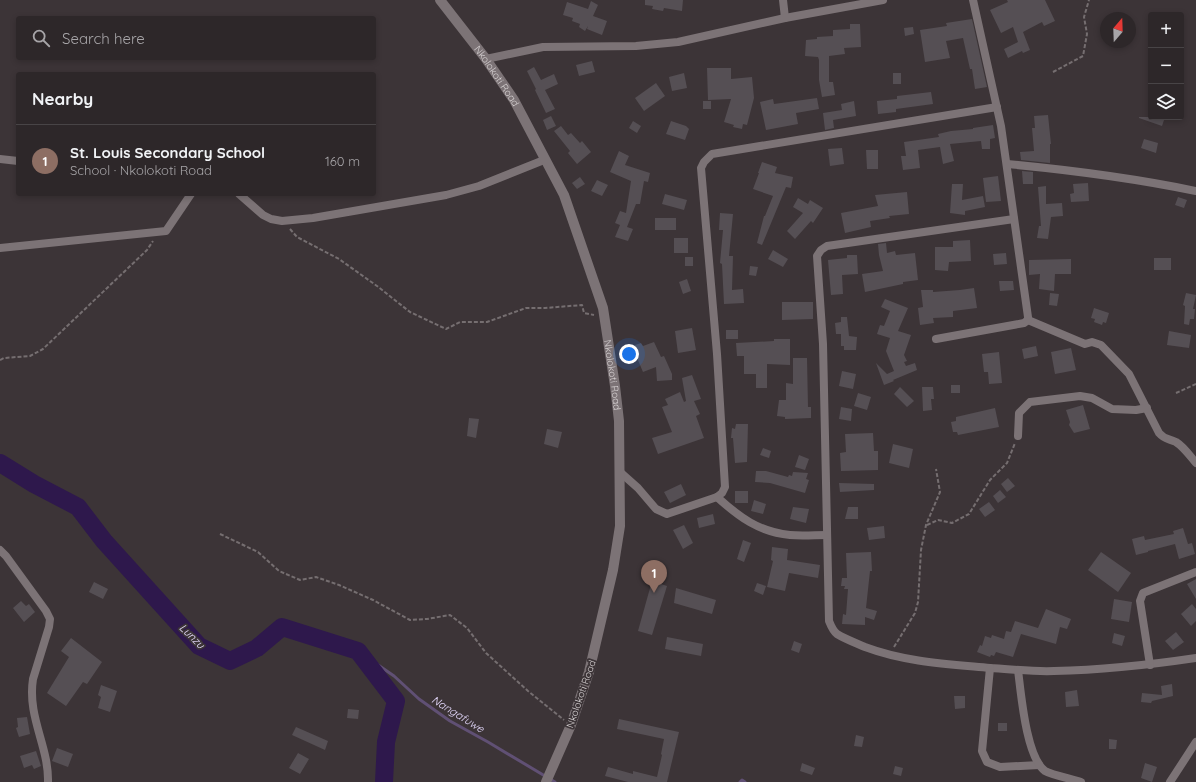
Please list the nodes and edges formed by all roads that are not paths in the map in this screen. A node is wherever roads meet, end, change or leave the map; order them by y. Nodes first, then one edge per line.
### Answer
1 (440, 0) edge
2 (783, 0) edge
3 (883, 0) edge
4 (974, 0) edge
5 (785, 18) junction
6 (486, 59) junction
7 (997, 107) junction
8 (0, 160) edge
9 (544, 160) junction
10 (16, 161) edge
11 (1007, 164) junction
12 (1196, 191) edge
13 (190, 196) edge
14 (241, 196) edge
15 (1014, 219) junction
16 (0, 248) edge
17 (1028, 320) junction
18 (936, 339) dead end
19 (1147, 408) junction
20 (1018, 436) road end
21 (1196, 463) edge
22 (620, 472) junction
23 (717, 497) junction
24 (827, 535) junction
25 (0, 550) edge
26 (1196, 572) edge
27 (1196, 658) edge
28 (1150, 665) junction
29 (990, 668) junction
30 (1018, 670) junction
31 (1196, 742) edge
32 (1039, 765) junction
33 (48, 782) edge
34 (546, 782) edge
35 (1081, 782) edge
36 (1170, 782) edge

1 - 6 main road, Nkolokoti Road
2 - 5 street
3 - 5 street
4 - 7 street
5 - 6 street
6 - 9 main road, Nkolokoti Road
7 - 11 street
7 - 23 street
8 - 10 street
9 - 14 street
9 - 22 main road, Nkolokoti Road
11 - 12 street
11 - 15 street
13 - 16 street
15 - 17 street
15 - 24 street
17 - 18 street
17 - 19 street
19 - 20 street
19 - 21 street
22 - 23 street
22 - 34 main road, Nkolokoti Road
23 - 24 street
24 - 29 street
25 - 33 street
26 - 28 street
27 - 28 street
28 - 30 street
29 - 30 street
29 - 32 street
30 - 32 street
31 - 36 street
32 - 35 street

